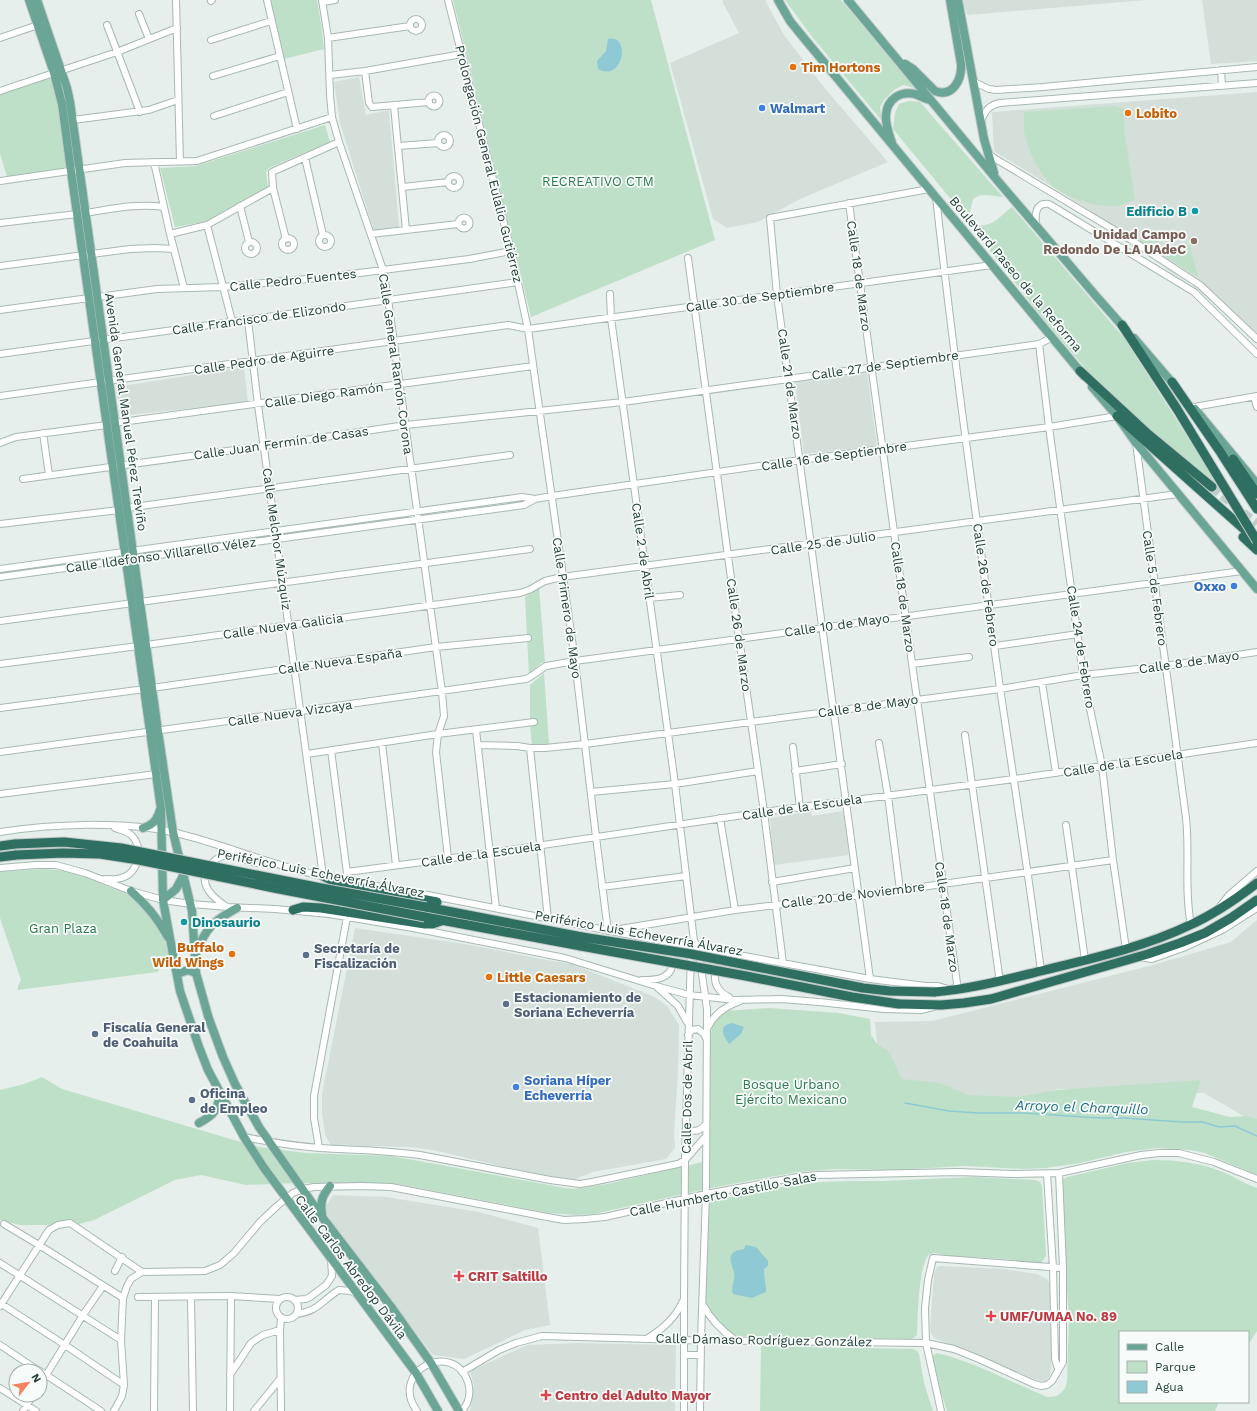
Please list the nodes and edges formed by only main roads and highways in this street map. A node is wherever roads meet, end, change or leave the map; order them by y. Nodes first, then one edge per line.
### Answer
1 (28, 0) edge
2 (37, 0) edge
3 (778, 0) edge
4 (848, 0) edge
5 (950, 0) edge
6 (958, 0) edge
7 (900, 62) junction
8 (58, 72) junction
9 (931, 101) junction
10 (893, 147) junction
11 (997, 180) junction
12 (81, 213) junction
13 (93, 297) junction
14 (1122, 325) junction
15 (1080, 371) junction
16 (105, 382) junction
17 (1172, 382) junction
18 (1117, 416) junction
19 (1210, 428) junction
20 (1257, 484) edge
21 (1195, 487) junction
22 (1212, 487) tunnel mouth
23 (1257, 494) edge
24 (1257, 509) edge
25 (1257, 541) edge
26 (1257, 550) edge
27 (1257, 589) edge
28 (154, 731) junction
29 (161, 809) junction
30 (143, 828) road end
31 (0, 846) edge
32 (0, 857) edge
33 (183, 876) junction
34 (323, 876) road end
35 (1257, 883) edge
36 (131, 891) road end
37 (163, 900) junction
38 (1257, 900) edge
39 (232, 908) road end
40 (293, 910) road end
41 (473, 916) junction
42 (442, 920) junction
43 (581, 941) junction
44 (171, 944) junction
45 (194, 959) junction
46 (196, 972) junction
47 (177, 974) junction
48 (220, 1093) junction
49 (199, 1123) dead end
50 (330, 1186) road end
51 (322, 1217) junction
52 (438, 1411) edge
53 (459, 1411) edge

1 - 8 main road, Avenida General Manuel Pérez Treviño
2 - 8 main road, Avenida General Manuel Pérez Treviño
3 - 10 main road, Boulevard Paseo de la Reforma
4 - 7 main road, Boulevard Paseo de la Reforma
5 - 7 main road
6 - 11 main road
7 - 9 main road, Boulevard Paseo de la Reforma
8 - 12 main road, Avenida General Manuel Pérez Treviño
8 - 12 main road, Avenida General Manuel Pérez Treviño
9 - 10 main road
9 - 11 main road, Boulevard Paseo de la Reforma
10 - 15 main road, Boulevard Paseo de la Reforma
11 - 14 main road, Boulevard Paseo de la Reforma
12 - 13 main road, Avenida General Manuel Pérez Treviño
12 - 13 main road, Avenida General Manuel Pérez Treviño
13 - 16 main road, Avenida General Manuel Pérez Treviño
13 - 16 main road, Avenida General Manuel Pérez Treviño
14 - 17 main road, Boulevard Paseo de la Reforma
14 - 25 highway, Boulevard Paseo de la Reforma, bridge
15 - 18 main road, Boulevard Paseo de la Reforma
15 - 22 highway
16 - 28 main road, Avenida General Manuel Pérez Treviño
17 - 19 main road, Boulevard Paseo de la Reforma
17 - 24 highway
18 - 21 highway, Boulevard Paseo de la Reforma
18 - 27 main road
19 - 20 main road, Boulevard Paseo de la Reforma
19 - 23 highway
21 - 25 highway, Boulevard Paseo de la Reforma
21 - 26 highway
28 - 29 main road, Avenida General Manuel Pérez Treviño
28 - 33 main road, Avenida General Manuel Pérez Treviño
29 - 30 main road
29 - 37 main road, Avenida General Manuel Pérez Treviño
31 - 41 highway, Periférico Luis Echeverría Álvarez, bridge
32 - 42 highway, Periférico Luis Echeverría Álvarez, bridge
33 - 37 main road
33 - 45 main road, Avenida General Manuel Pérez Treviño
34 - 41 highway
35 - 43 highway, Periférico Luis Echeverría Álvarez, bridge
36 - 44 main road
37 - 44 main road, Avenida General Manuel Pérez Treviño
38 - 43 highway, Periférico Luis Echeverría Álvarez, bridge
39 - 45 main road
40 - 42 highway
41 - 43 highway, Periférico Luis Echeverría Álvarez
42 - 43 highway, Periférico Luis Echeverría Álvarez
44 - 47 main road, Avenida General Manuel Pérez Treviño
45 - 46 main road, Avenida General Manuel Pérez Treviño
46 - 47 main road
46 - 51 main road, Calle Carlos Abredop Dávila
47 - 48 main road, Calle Carlos Abredop Dávila
48 - 49 main road
48 - 52 main road, Calle Carlos Abredop Dávila
50 - 51 main road
51 - 53 main road, Calle Carlos Abredop Dávila

